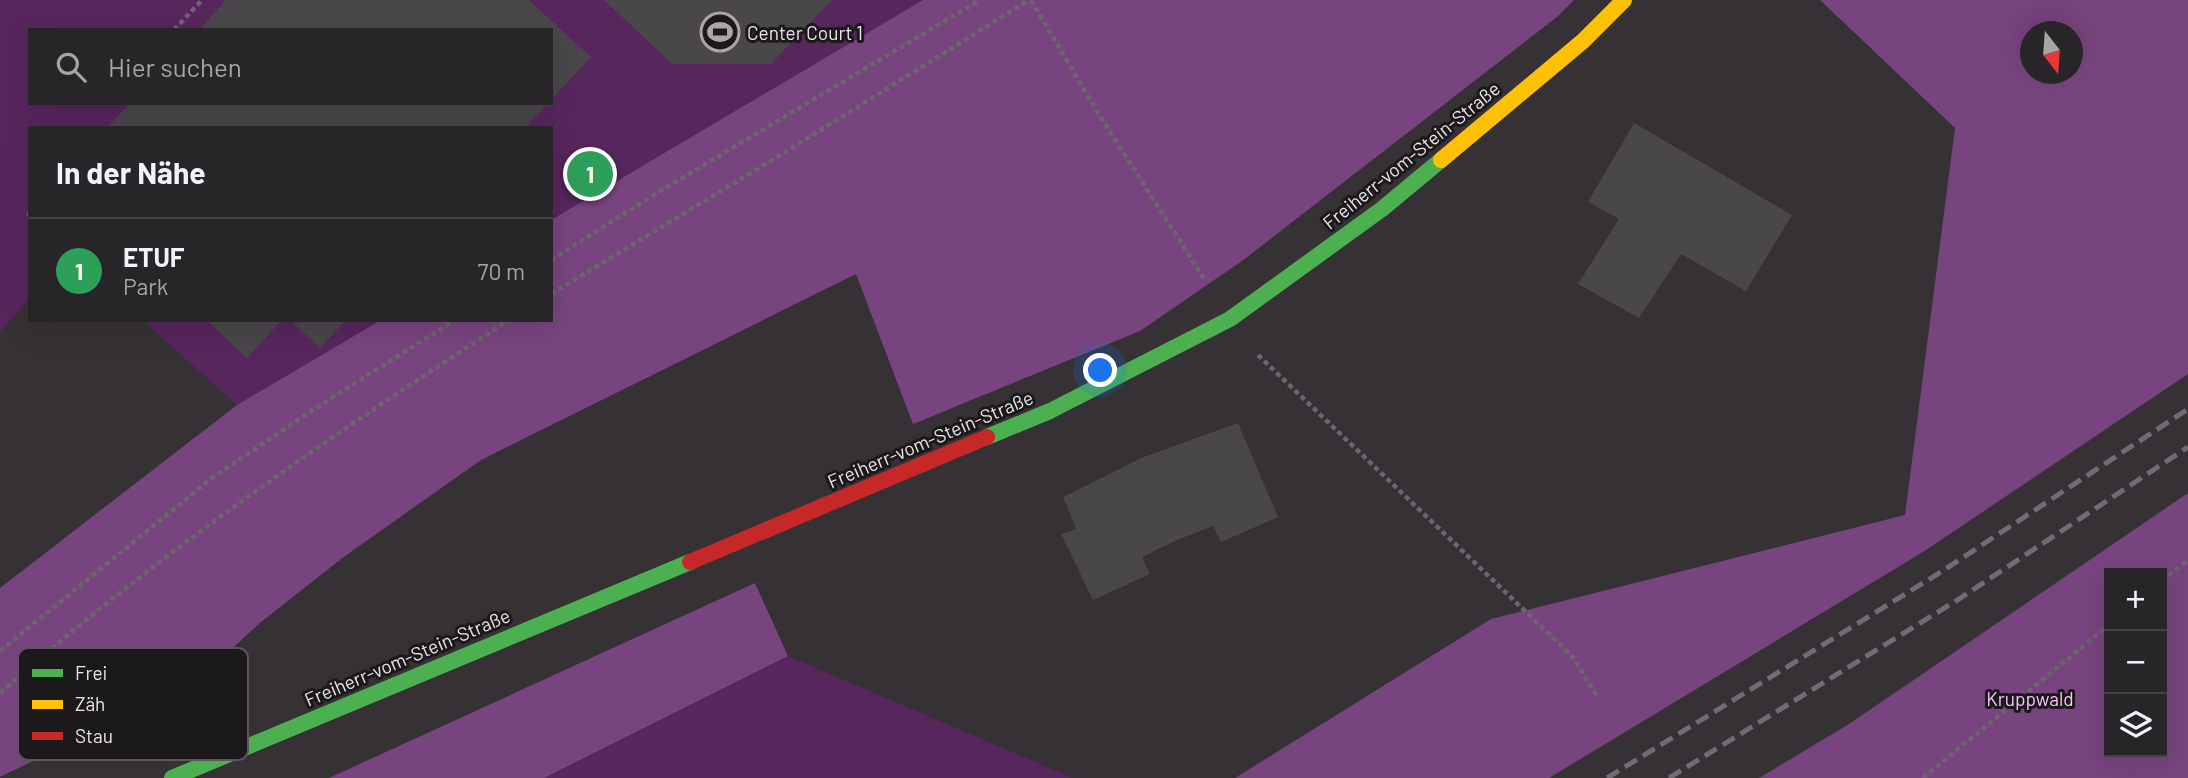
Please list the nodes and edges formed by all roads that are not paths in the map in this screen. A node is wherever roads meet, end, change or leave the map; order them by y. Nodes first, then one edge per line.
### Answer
1 (1624, 0) edge
2 (248, 746) edge
3 (215, 760) edge
4 (172, 778) edge

1 - 2 main road, Freiherr-vom-Stein-Straße
3 - 4 main road, Freiherr-vom-Stein-Straße

